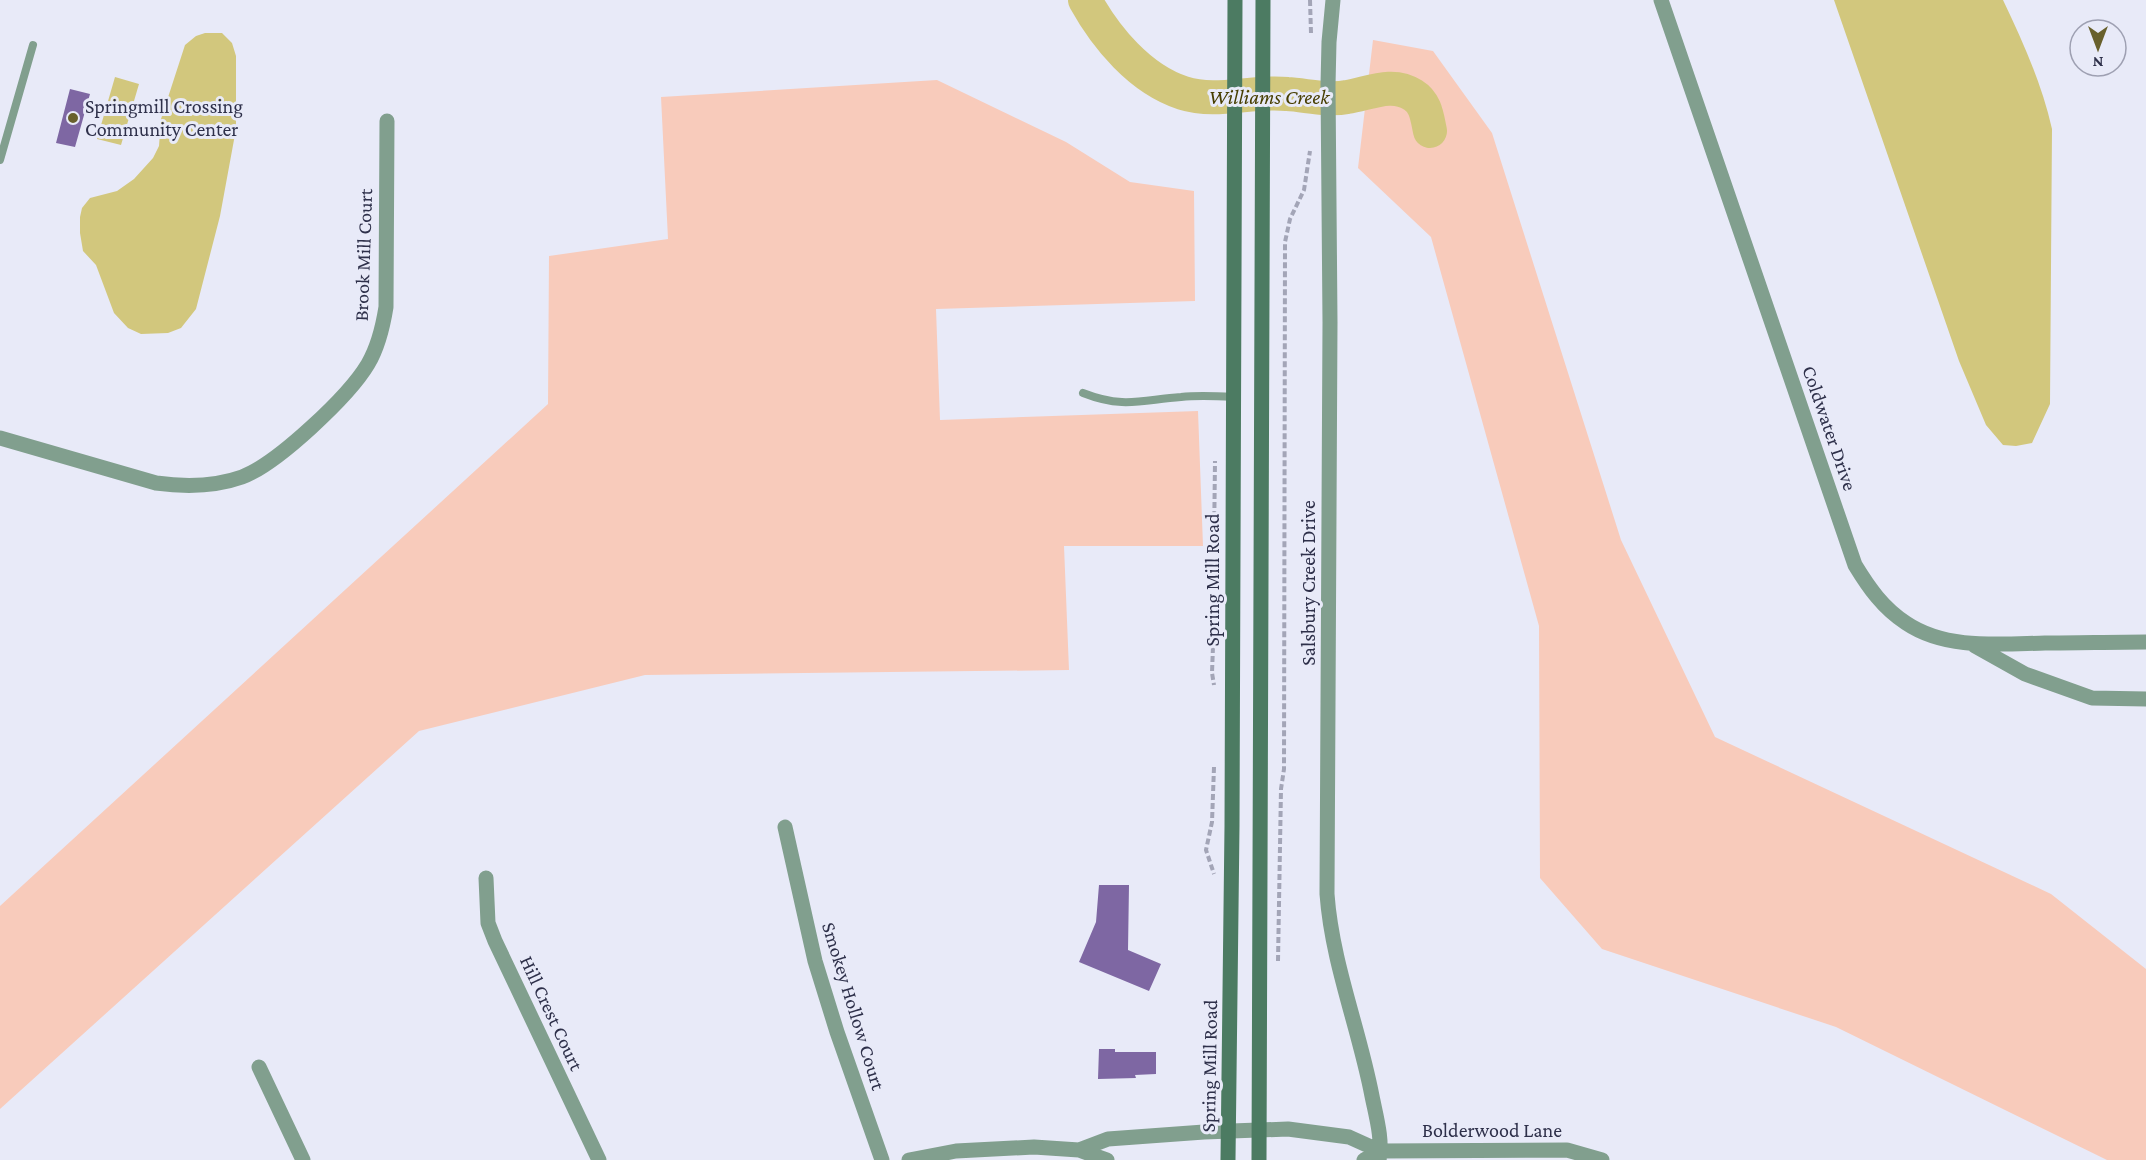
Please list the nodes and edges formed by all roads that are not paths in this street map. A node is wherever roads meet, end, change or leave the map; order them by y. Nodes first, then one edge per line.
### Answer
1 (1235, 0) edge
2 (1263, 0) edge
3 (1333, 0) edge
4 (1661, 0) edge
5 (33, 45) dead end
6 (387, 121) dead end
7 (0, 160) edge
8 (1083, 393) dead end
9 (1234, 397) junction
10 (0, 438) edge
11 (2146, 642) edge
12 (1972, 645) junction
13 (2146, 699) edge
14 (785, 827) dead end
15 (486, 878) dead end
16 (258, 1066) dead end
17 (1236, 1131) junction
18 (1260, 1131) junction
19 (1078, 1150) junction
20 (1034, 1154) edge
21 (1379, 1156) edge
22 (303, 1160) edge
23 (599, 1160) edge
24 (882, 1160) edge
25 (909, 1160) edge
26 (1107, 1160) edge
27 (1228, 1160) edge
28 (1259, 1160) edge
29 (1364, 1160) edge
30 (1602, 1160) edge

1 - 9 street, Spring Mill Road
2 - 18 street
3 - 21 street, Salsbury Creek Drive
4 - 12 street, Coldwater Drive
5 - 7 lane
6 - 10 street, Brook Mill Court
8 - 9 lane
9 - 17 street, Spring Mill Road
11 - 12 street, Coldwater Drive
12 - 13 street
14 - 24 street, Smokey Hollow Court
15 - 23 street, Hill Crest Court
16 - 22 street
17 - 18 street, Bolderwood Lane
17 - 19 street, Bolderwood Lane
17 - 27 street, Spring Mill Road
18 - 21 street, Bolderwood Lane
18 - 28 street
19 - 20 street
19 - 26 street
20 - 25 street
21 - 29 street, Bolderwood Lane
21 - 30 street, Bolderwood Lane

